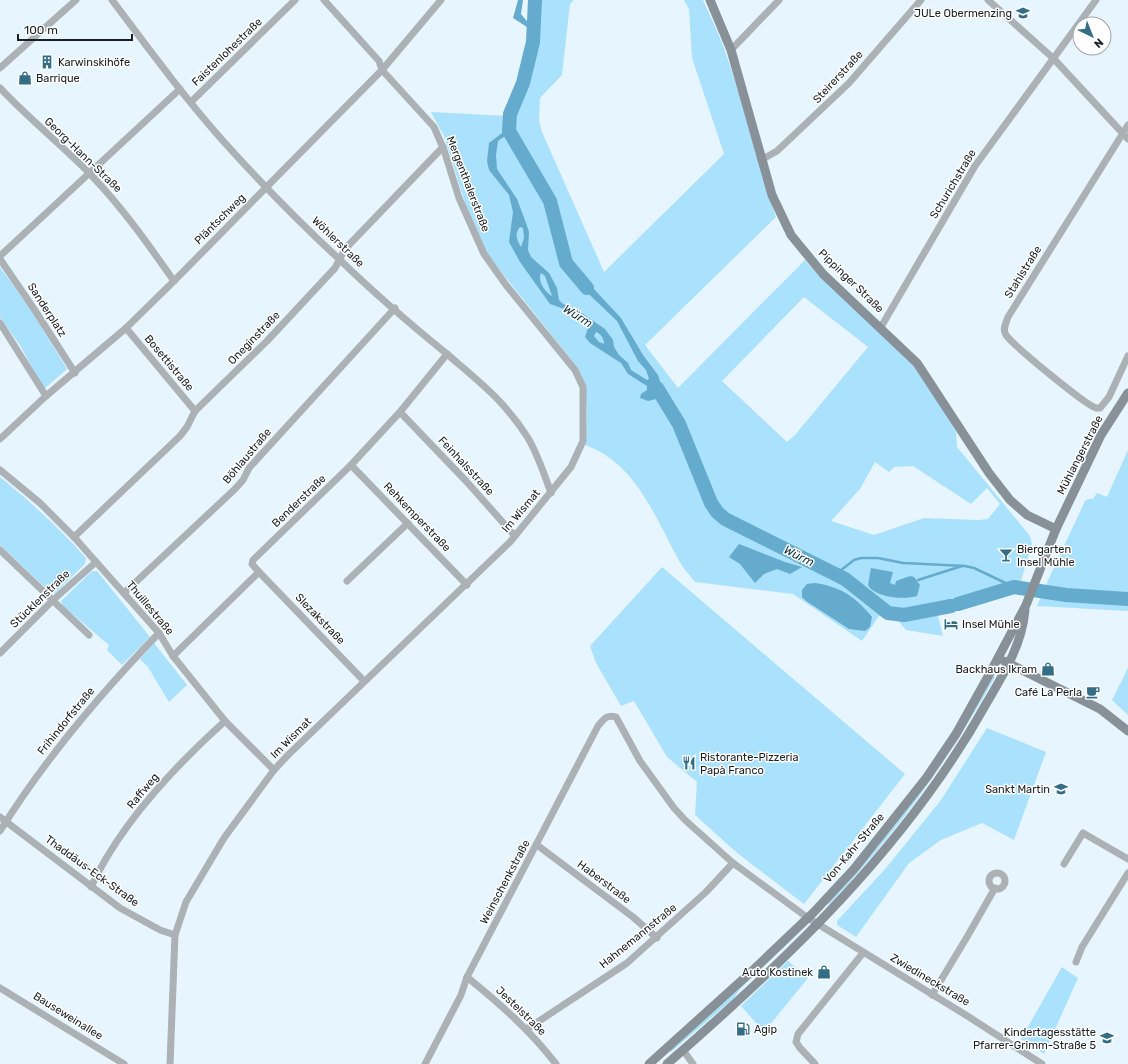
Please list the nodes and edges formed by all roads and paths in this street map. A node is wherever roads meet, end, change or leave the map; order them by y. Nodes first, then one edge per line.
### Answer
1 (76, 0) edge
2 (112, 0) edge
3 (295, 0) edge
4 (324, 0) edge
5 (441, 0) edge
6 (710, 0) edge
7 (778, 0) edge
8 (921, 0) edge
9 (988, 0) edge
10 (1096, 0) edge
11 (731, 50) junction
12 (1052, 58) junction
13 (0, 68) edge
14 (382, 70) junction
15 (0, 88) edge
16 (180, 89) junction
17 (191, 102) junction
18 (1128, 125) edge
19 (1122, 133) junction
20 (1128, 139) edge
21 (443, 147) junction
22 (761, 160) junction
23 (90, 174) junction
24 (267, 187) junction
25 (0, 256) edge
26 (0, 259) edge
27 (339, 260) junction
28 (174, 281) junction
29 (394, 308) junction
30 (0, 323) edge
31 (126, 328) junction
32 (881, 328) junction
33 (447, 354) junction
34 (1128, 356) edge
35 (75, 373) junction
36 (1128, 393) edge
37 (46, 396) junction
38 (195, 411) junction
39 (400, 412) junction
40 (0, 439) edge
41 (351, 465) junction
42 (0, 470) edge
43 (551, 493) junction
44 (408, 524) junction
45 (1056, 529) junction
46 (515, 536) junction
47 (74, 537) junction
48 (0, 550) edge
49 (96, 562) junction
50 (259, 572) junction
51 (347, 581) dead end
52 (467, 584) junction
53 (124, 593) junction
54 (54, 600) junction
55 (1026, 605) junction
56 (159, 634) junction
57 (90, 635) dead end
58 (0, 653) edge
59 (173, 656) junction
60 (998, 658) junction
61 (1009, 664) junction
62 (364, 681) junction
63 (611, 716) joint
64 (226, 721) junction
65 (1128, 731) edge
66 (274, 770) junction
67 (3, 820) edge
68 (0, 831) edge
69 (537, 845) junction
70 (1128, 859) edge
71 (733, 863) junction
72 (1064, 864) dead end
73 (1128, 873) edge
74 (91, 887) junction
75 (995, 888) dead end
76 (808, 918) junction
77 (818, 924) junction
78 (176, 935) junction
79 (656, 938) junction
80 (863, 953) junction
81 (1076, 962) dead end
82 (467, 977) junction
83 (0, 988) edge
84 (932, 995) junction
85 (527, 1030) junction
86 (683, 1050) junction
87 (1041, 1063) edge
88 (124, 1064) edge
89 (170, 1064) edge
90 (425, 1064) edge
91 (556, 1064) edge
92 (649, 1064) edge
93 (667, 1064) edge
94 (692, 1064) edge
95 (815, 1064) edge

1 - 13 street
2 - 16 street, Wöhlerstraße
3 - 17 street, Faistenlohestraße
4 - 14 street, Mergenthalerstraße
5 - 14 street, Pläntschweg
6 - 11 main road, Pippinger Straße
7 - 11 street
8 - 22 street, Steirerstraße
9 - 12 street
10 - 12 street, Schurichstraße
11 - 22 main road, Pippinger Straße
12 - 19 street
12 - 32 street, Schurichstraße
14 - 21 street, Mergenthalerstraße
14 - 24 street, Pläntschweg
15 - 23 street, Georg-Hann-Straße
16 - 17 street, Wöhlerstraße
16 - 23 street, Faistenlohestraße
17 - 24 street, Wöhlerstraße
18 - 19 street, Stahlstraße
19 - 20 street
19 - 34 street, Stahlstraße
21 - 27 street, Oneginstraße
21 - 43 street, Mergenthalerstraße
22 - 32 main road, Pippinger Straße
23 - 25 street, Faistenlohestraße
23 - 28 street, Georg-Hann-Straße
24 - 27 street, Wöhlerstraße
24 - 28 street, Pläntschweg
26 - 35 street, Sanderplatz
27 - 29 street, Wöhlerstraße
27 - 38 street, Oneginstraße
28 - 31 street, Pläntschweg
29 - 33 street, Wöhlerstraße
29 - 53 street, Böhlaustraße
30 - 37 street
31 - 35 street, Pläntschweg
31 - 38 street, Bosettistraße
32 - 45 main road, Pippinger Straße
33 - 39 street, Benderstraße
33 - 43 street, Wöhlerstraße
35 - 37 street, Pläntschweg
36 - 45 main road, Mühlangerstraße
37 - 40 street, Pläntschweg
38 - 47 street, Oneginstraße
39 - 41 street, Benderstraße
39 - 46 street, Feinhalsstraße
41 - 44 street, Rehkemperstraße
41 - 50 street, Benderstraße
42 - 47 street, Thuillestraße
43 - 46 street, Im Wismat
44 - 51 street
44 - 52 street, Rehkemperstraße
45 - 55 main road, Von-Kahr-Straße
46 - 52 street, Im Wismat
47 - 49 street, Thuillestraße
48 - 54 street
49 - 53 street, Thuillestraße
49 - 54 street, Stücklenstraße
50 - 59 street
50 - 62 street, Slezakstraße
52 - 62 street, Im Wismat
53 - 56 street, Thuillestraße
54 - 57 street
54 - 58 street, Stücklenstraße
55 - 60 main road, Von-Kahr-Straße
55 - 61 main road, Von-Kahr-Straße
56 - 59 street, Thuillestraße
56 - 67 street, Frihindorfstraße
59 - 64 street, Thuillestraße
60 - 61 main road
60 - 76 main road, Von-Kahr-Straße
61 - 65 main road
61 - 77 main road, Von-Kahr-Straße
62 - 66 street, Im Wismat
63 - 69 street, Weinschenkstraße
63 - 71 street, Zwiedineckstraße
64 - 66 street, Thuillestraße
64 - 74 street, Raffweg
66 - 78 street, Im Wismat
67 - 68 street, Frihindorfstraße
67 - 74 street, Thaddäus-Eck-Straße
69 - 79 street, Haberstraße
69 - 82 street, Weinschenkstraße
70 - 72 street
71 - 76 street, Zwiedineckstraße
71 - 79 street, Hahnemannstraße
73 - 81 street
74 - 78 street, Thaddäus-Eck-Straße
75 - 84 street
76 - 77 street, Zwiedineckstraße
76 - 92 main road, Von-Kahr-Straße
77 - 80 street, Zwiedineckstraße
77 - 86 main road, Von-Kahr-Straße
78 - 89 street, Im Wismat
79 - 85 street, Hahnemannstraße
80 - 84 street, Zwiedineckstraße
80 - 95 street
82 - 85 street, Jestelstraße
82 - 90 street, Weinschenkstraße
83 - 88 street, Bauseweinallee
84 - 87 street, Zwiedineckstraße
85 - 91 street, Jestelstraße
86 - 93 main road, Von-Kahr-Straße
86 - 94 street

